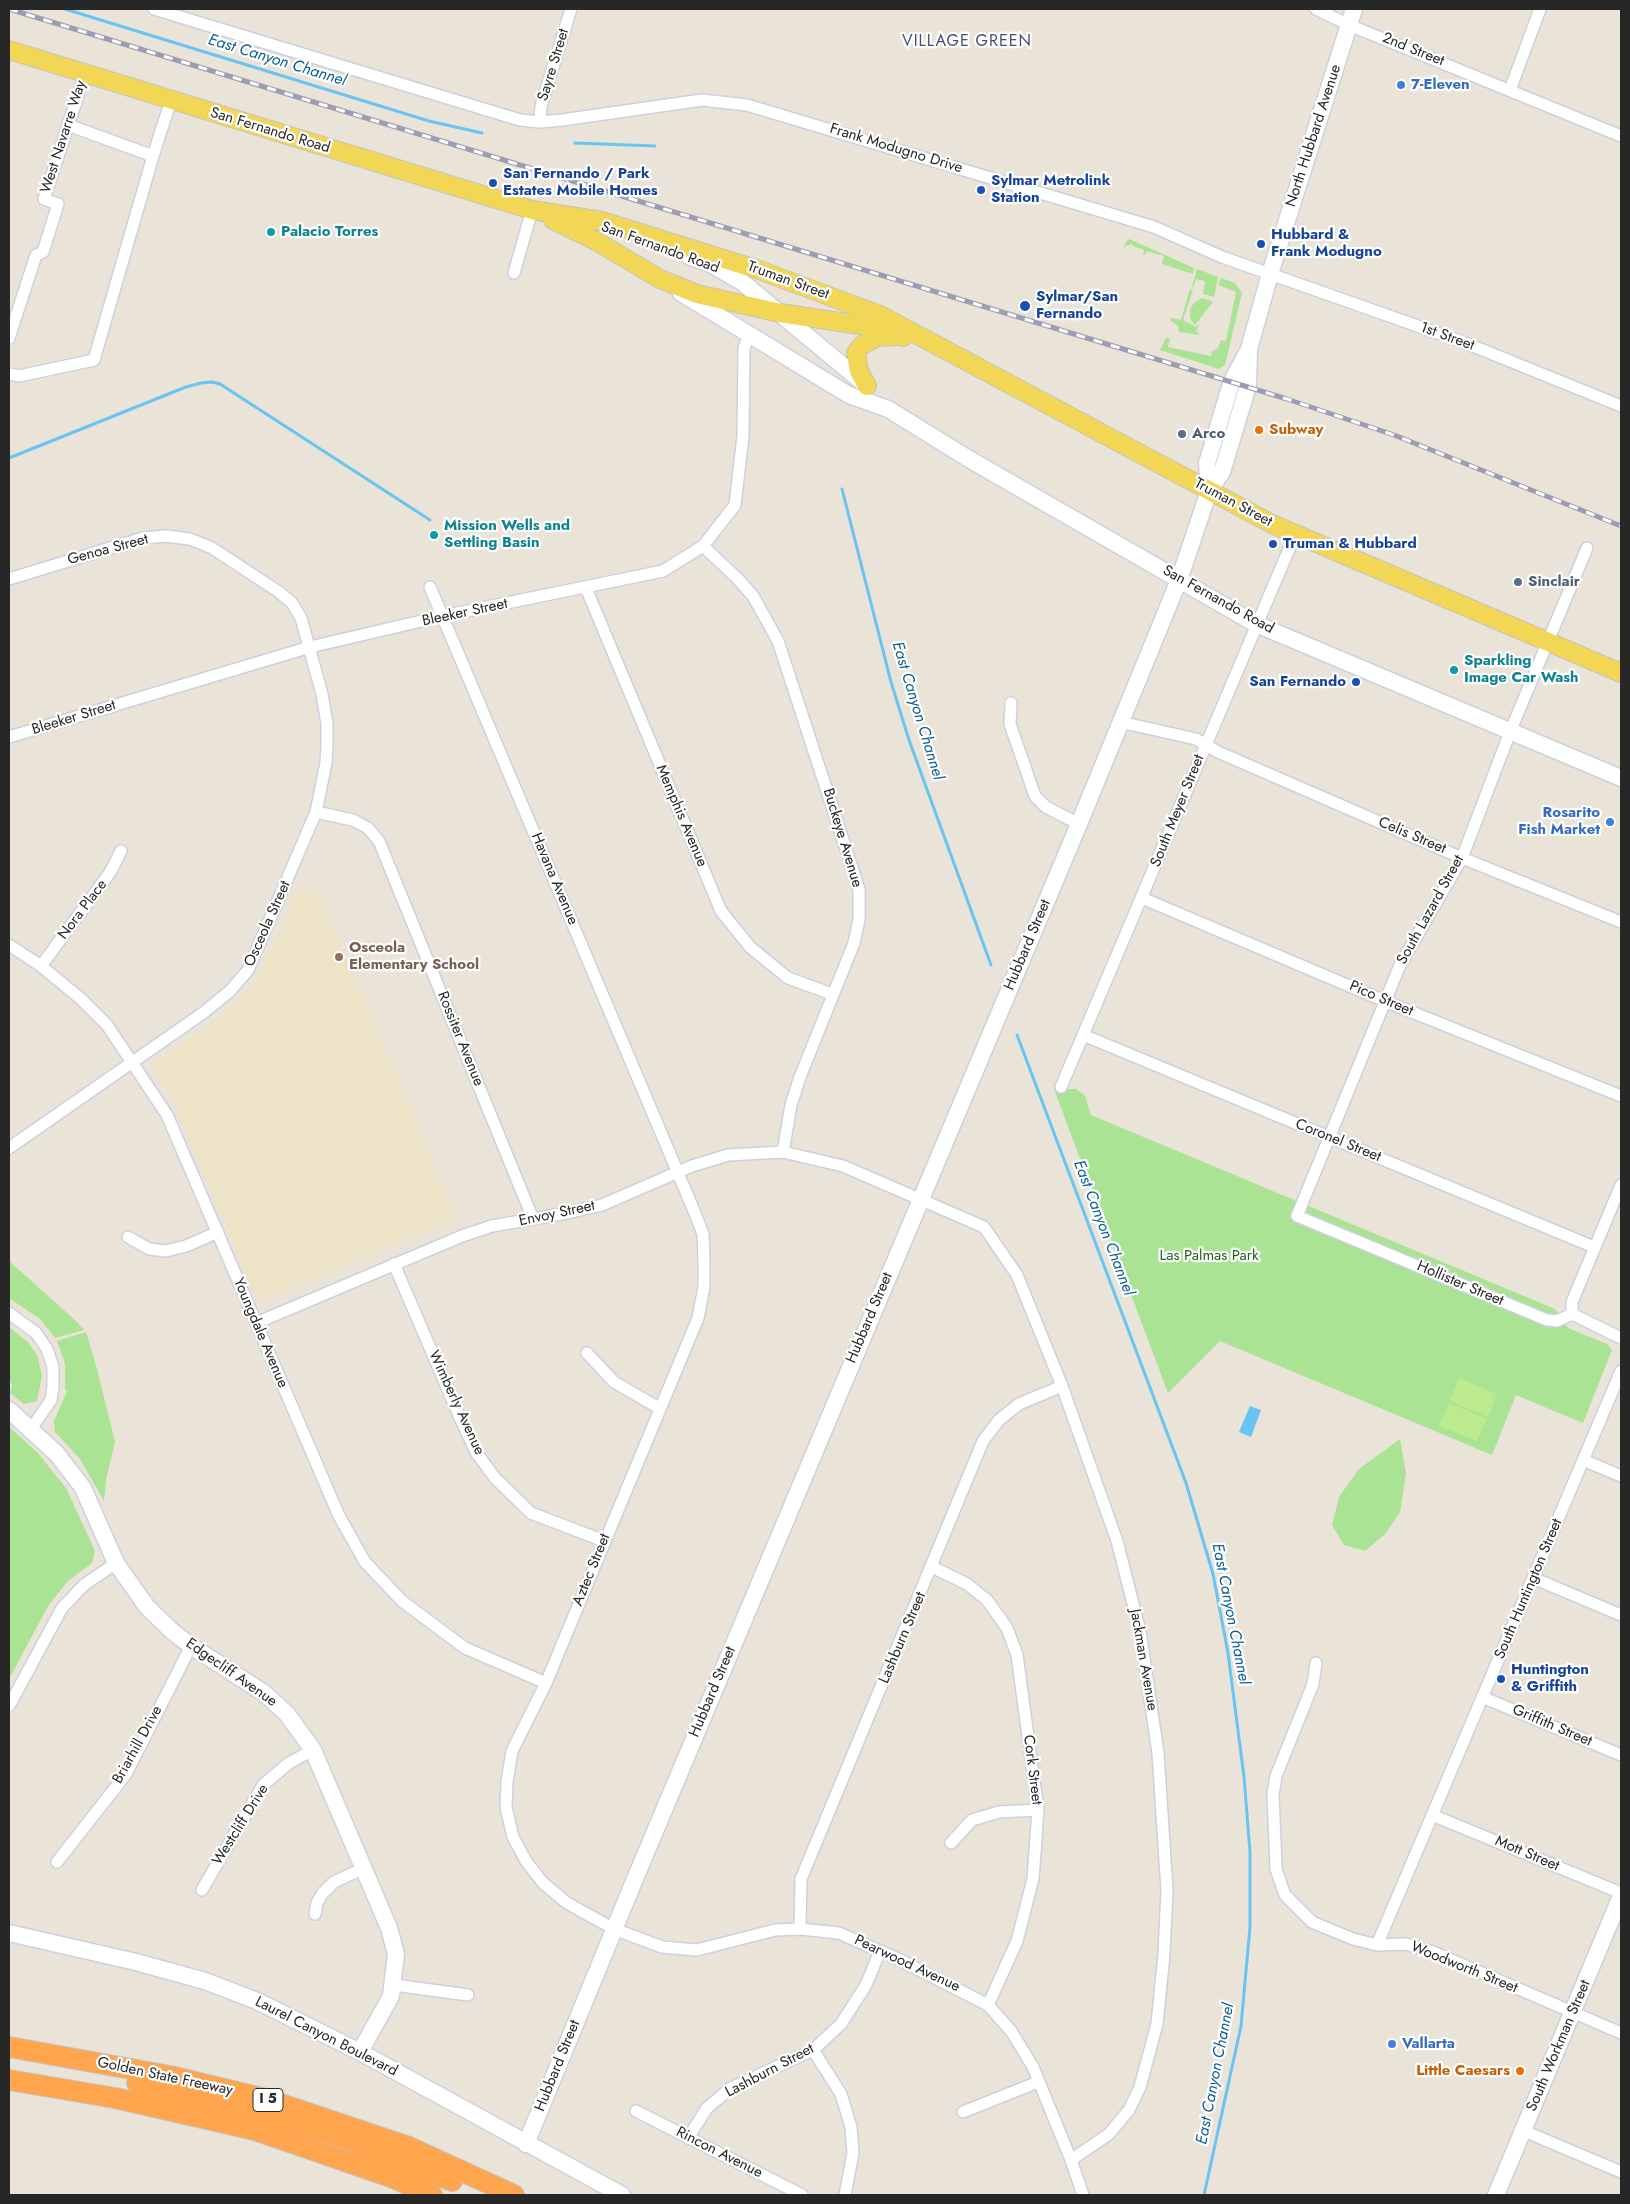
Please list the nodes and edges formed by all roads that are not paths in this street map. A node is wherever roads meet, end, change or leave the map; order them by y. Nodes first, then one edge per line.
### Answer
1 (154, 9) edge
2 (571, 9) edge
3 (1316, 9) edge
4 (1354, 9) edge
5 (1540, 9) edge
6 (1349, 25) junction
7 (9, 50) edge
8 (84, 74) junction
9 (1510, 90) junction
10 (170, 100) junction
11 (540, 122) junction
12 (68, 126) junction
13 (1621, 136) edge
14 (153, 156) junction
15 (532, 210) junction
16 (574, 218) junction
17 (514, 273) dead end
18 (1270, 274) junction
19 (660, 280) junction
20 (780, 313) junction
21 (10, 334) edge
22 (749, 335) junction
23 (899, 336) junction
24 (938, 346) junction
25 (1249, 349) junction
26 (9, 374) edge
27 (1232, 381) joint
28 (867, 386) junction
29 (1248, 386) joint
30 (1621, 406) edge
31 (888, 409) junction
32 (1209, 491) junction
33 (1295, 534) junction
34 (703, 546) junction
35 (1587, 548) dead end
36 (9, 579) edge
37 (1179, 580) junction
38 (430, 587) dead end
39 (586, 588) junction
40 (443, 616) junction
41 (1256, 624) junction
42 (1548, 642) junction
43 (310, 647) junction
44 (1621, 673) edge
45 (1012, 703) dead end
46 (1120, 722) junction
47 (1510, 732) junction
48 (9, 737) edge
49 (1205, 745) junction
50 (1621, 778) edge
51 (316, 812) junction
52 (1079, 824) junction
53 (121, 851) dead end
54 (1462, 858) junction
55 (1142, 898) junction
56 (1621, 922) edge
57 (9, 946) edge
58 (41, 966) junction
59 (832, 994) junction
60 (1387, 1002) junction
61 (1083, 1035) junction
62 (131, 1062) junction
63 (1061, 1088) dead end
64 (1621, 1096) edge
65 (1328, 1137) junction
66 (9, 1148) edge
67 (783, 1152) junction
68 (678, 1172) junction
69 (1621, 1185) edge
70 (1619, 1199) edge
71 (920, 1200) junction
72 (1297, 1216) joint
73 (533, 1219) junction
74 (218, 1232) junction
75 (128, 1237) dead end
76 (1594, 1246) junction
77 (394, 1264) junction
78 (9, 1312) edge
79 (1572, 1314) junction
80 (256, 1323) junction
81 (1621, 1338) edge
82 (587, 1353) dead end
83 (1621, 1371) edge
84 (1062, 1386) junction
85 (659, 1408) junction
86 (9, 1410) edge
87 (31, 1429) junction
88 (1583, 1460) junction
89 (1621, 1476) edge
90 (604, 1541) junction
91 (116, 1563) junction
92 (932, 1567) junction
93 (1533, 1578) junction
94 (1621, 1615) edge
95 (191, 1646) junction
96 (1316, 1663) dead end
97 (546, 1683) junction
98 (1482, 1697) junction
99 (9, 1706) edge
100 (313, 1750) junction
101 (1621, 1755) edge
102 (1038, 1810) junction
103 (1432, 1814) junction
104 (951, 1842) dead end
105 (57, 1862) dead end
106 (364, 1868) junction
107 (202, 1890) dead end
108 (1621, 1895) edge
109 (315, 1914) dead end
110 (614, 1929) junction
111 (800, 1929) junction
112 (9, 1933) edge
113 (1377, 1944) junction
114 (880, 1951) junction
115 (394, 1984) junction
116 (468, 1995) dead end
117 (988, 2004) junction
118 (1573, 2012) junction
119 (1621, 2033) edge
120 (9, 2047) edge
121 (813, 2050) junction
122 (360, 2052) junction
123 (9, 2060) edge
124 (9, 2080) edge
125 (1038, 2082) junction
126 (115, 2098) junction
127 (636, 2111) dead end
128 (963, 2112) dead end
129 (1524, 2131) junction
130 (688, 2138) junction
131 (526, 2144) junction
132 (1071, 2160) junction
133 (1621, 2172) edge
134 (432, 2195) edge
135 (459, 2195) edge
136 (484, 2195) edge
137 (514, 2195) edge
138 (622, 2195) edge
139 (802, 2195) edge
140 (845, 2195) edge
141 (1083, 2195) edge
142 (1496, 2195) edge

1 - 11 street
2 - 11 street, Sayre Street
3 - 6 street, 2nd Street
4 - 6 main road, North Hubbard Avenue
5 - 9 street
6 - 9 street, 2nd Street
6 - 18 main road, North Hubbard Avenue
7 - 8 main road, San Fernando Road
8 - 10 main road, San Fernando Road
8 - 12 street, West Navarre Way
9 - 13 street, 2nd Street
10 - 14 street
10 - 15 main road, San Fernando Road
11 - 18 street, Frank Modugno Drive
12 - 14 street
12 - 21 street, West Navarre Way
14 - 26 street
15 - 16 main road, San Fernando Road
15 - 17 street
15 - 19 main road, San Fernando Road
16 - 20 main road, San Fernando Road
16 - 24 main road, Truman Street
18 - 25 main road, North Hubbard Avenue
18 - 30 street, 1st Street
19 - 20 main road, Truman Street
19 - 22 main road, San Fernando Road
20 - 23 main road, Truman Street
20 - 28 main road, San Fernando Road
22 - 31 main road, San Fernando Road
22 - 34 street, Bleeker Street
23 - 24 main road, Truman Street
23 - 28 main road
24 - 32 main road, Truman Street
25 - 27 main road, North Hubbard Avenue
25 - 29 main road, North Hubbard Avenue
27 - 32 main road, Hubbard Street
28 - 31 main road, San Fernando Road
29 - 32 main road, Hubbard Street
31 - 37 main road, San Fernando Road
32 - 33 main road, Truman Street
32 - 37 main road, Hubbard Street
33 - 41 street, South Meyer Street
33 - 42 main road, Truman Street
34 - 39 street, Bleeker Street
34 - 59 street, Buckeye Avenue
35 - 42 street, South Lazard Street
36 - 43 street, Genoa Street
37 - 41 main road, San Fernando Road
37 - 46 main road, Hubbard Street
38 - 40 street, Havana Avenue
39 - 40 street, Bleeker Street
39 - 59 street, Memphis Avenue
40 - 43 street, Bleeker Street
40 - 68 street, Havana Avenue
41 - 47 main road, San Fernando Road
41 - 49 street, South Meyer Street
42 - 44 main road, Truman Street
42 - 47 street, South Lazard Street
43 - 48 street, Bleeker Street
43 - 51 street, Osceola Street
45 - 52 street
46 - 49 street, Celis Street
46 - 52 main road, Hubbard Street
47 - 50 main road, San Fernando Road
47 - 54 street, South Lazard Street
49 - 54 street, Celis Street
49 - 55 street, South Meyer Street
51 - 62 street, Osceola Street
51 - 73 street, Rossiter Avenue
52 - 71 main road, Hubbard Street
53 - 58 street, Nora Place
54 - 56 street, Celis Street
54 - 60 street, South Lazard Street
55 - 60 street, Pico Street
55 - 61 street, South Meyer Street
57 - 58 street, Youngdale Avenue
58 - 62 street, Youngdale Avenue
59 - 67 street, Buckeye Avenue
60 - 64 street, Pico Street
60 - 65 street, South Lazard Street
61 - 63 street, South Meyer Street
61 - 65 street, Coronel Street
62 - 66 street, Osceola Street
62 - 74 street, Youngdale Avenue
65 - 72 street, South Lazard Street
65 - 76 street, Coronel Street
67 - 68 street, Envoy Street
67 - 71 street, Envoy Street
68 - 73 street, Envoy Street
68 - 85 street, Aztec Street
69 - 70 street
70 - 76 street
71 - 84 street, Jackman Avenue
71 - 110 main road, Hubbard Street
72 - 79 street, Hollister Street
73 - 77 street, Envoy Street
74 - 75 street
74 - 80 street, Youngdale Avenue
76 - 79 street
77 - 80 street, Envoy Street
77 - 90 street, Wimberly Avenue
78 - 87 street
79 - 81 street
80 - 97 street, Youngdale Avenue
82 - 85 street
83 - 88 street, South Huntington Street
84 - 92 street, Lashburn Street
84 - 132 street, Jackman Avenue
85 - 90 street, Aztec Street
86 - 87 main road, Edgecliff Avenue
87 - 91 main road, Edgecliff Avenue
88 - 89 street
88 - 93 street, South Huntington Street
90 - 97 street, Aztec Street
91 - 95 main road, Edgecliff Avenue
91 - 99 street
92 - 102 street, Cork Street
92 - 111 street, Lashburn Street
93 - 94 street
93 - 98 street, South Huntington Street
95 - 100 main road, Edgecliff Avenue
95 - 105 street, Briarhill Drive
96 - 113 street, Woodworth Street
97 - 110 street, Aztec Street
98 - 101 street, Griffith Street
98 - 103 street, South Huntington Street
100 - 106 main road, Edgecliff Avenue
100 - 107 street, Westcliff Drive
102 - 104 street
102 - 117 street, Cork Street
103 - 108 street, Mott Street
103 - 113 street, South Huntington Street
106 - 109 street
106 - 115 main road, Edgecliff Avenue
108 - 118 main road, South Workman Street
110 - 111 street, Pearwood Avenue
110 - 131 main road, Hubbard Street
111 - 114 street, Pearwood Avenue
112 - 122 main road, Laurel Canyon Boulevard
113 - 118 street, Woodworth Street
114 - 117 street, Pearwood Avenue
114 - 121 street, Lashburn Street
115 - 116 street
115 - 122 main road, Edgecliff Avenue
117 - 125 street, Pearwood Avenue
118 - 119 street, Woodworth Street
118 - 129 main road, South Workman Street
120 - 137 highway, Golden State Freeway / I 5
121 - 130 street, Lashburn Street
121 - 140 street
122 - 131 main road, Laurel Canyon Boulevard
123 - 136 highway
124 - 126 highway, Golden State Freeway / I 5
125 - 128 street
125 - 132 street, Pearwood Avenue
126 - 134 highway, Golden State Freeway / I 5
126 - 135 highway
127 - 130 street, Rincon Avenue
129 - 133 street
129 - 142 main road, South Workman Street
130 - 139 street, Rincon Avenue
131 - 138 main road, Laurel Canyon Boulevard
132 - 141 street, Pearwood Avenue

